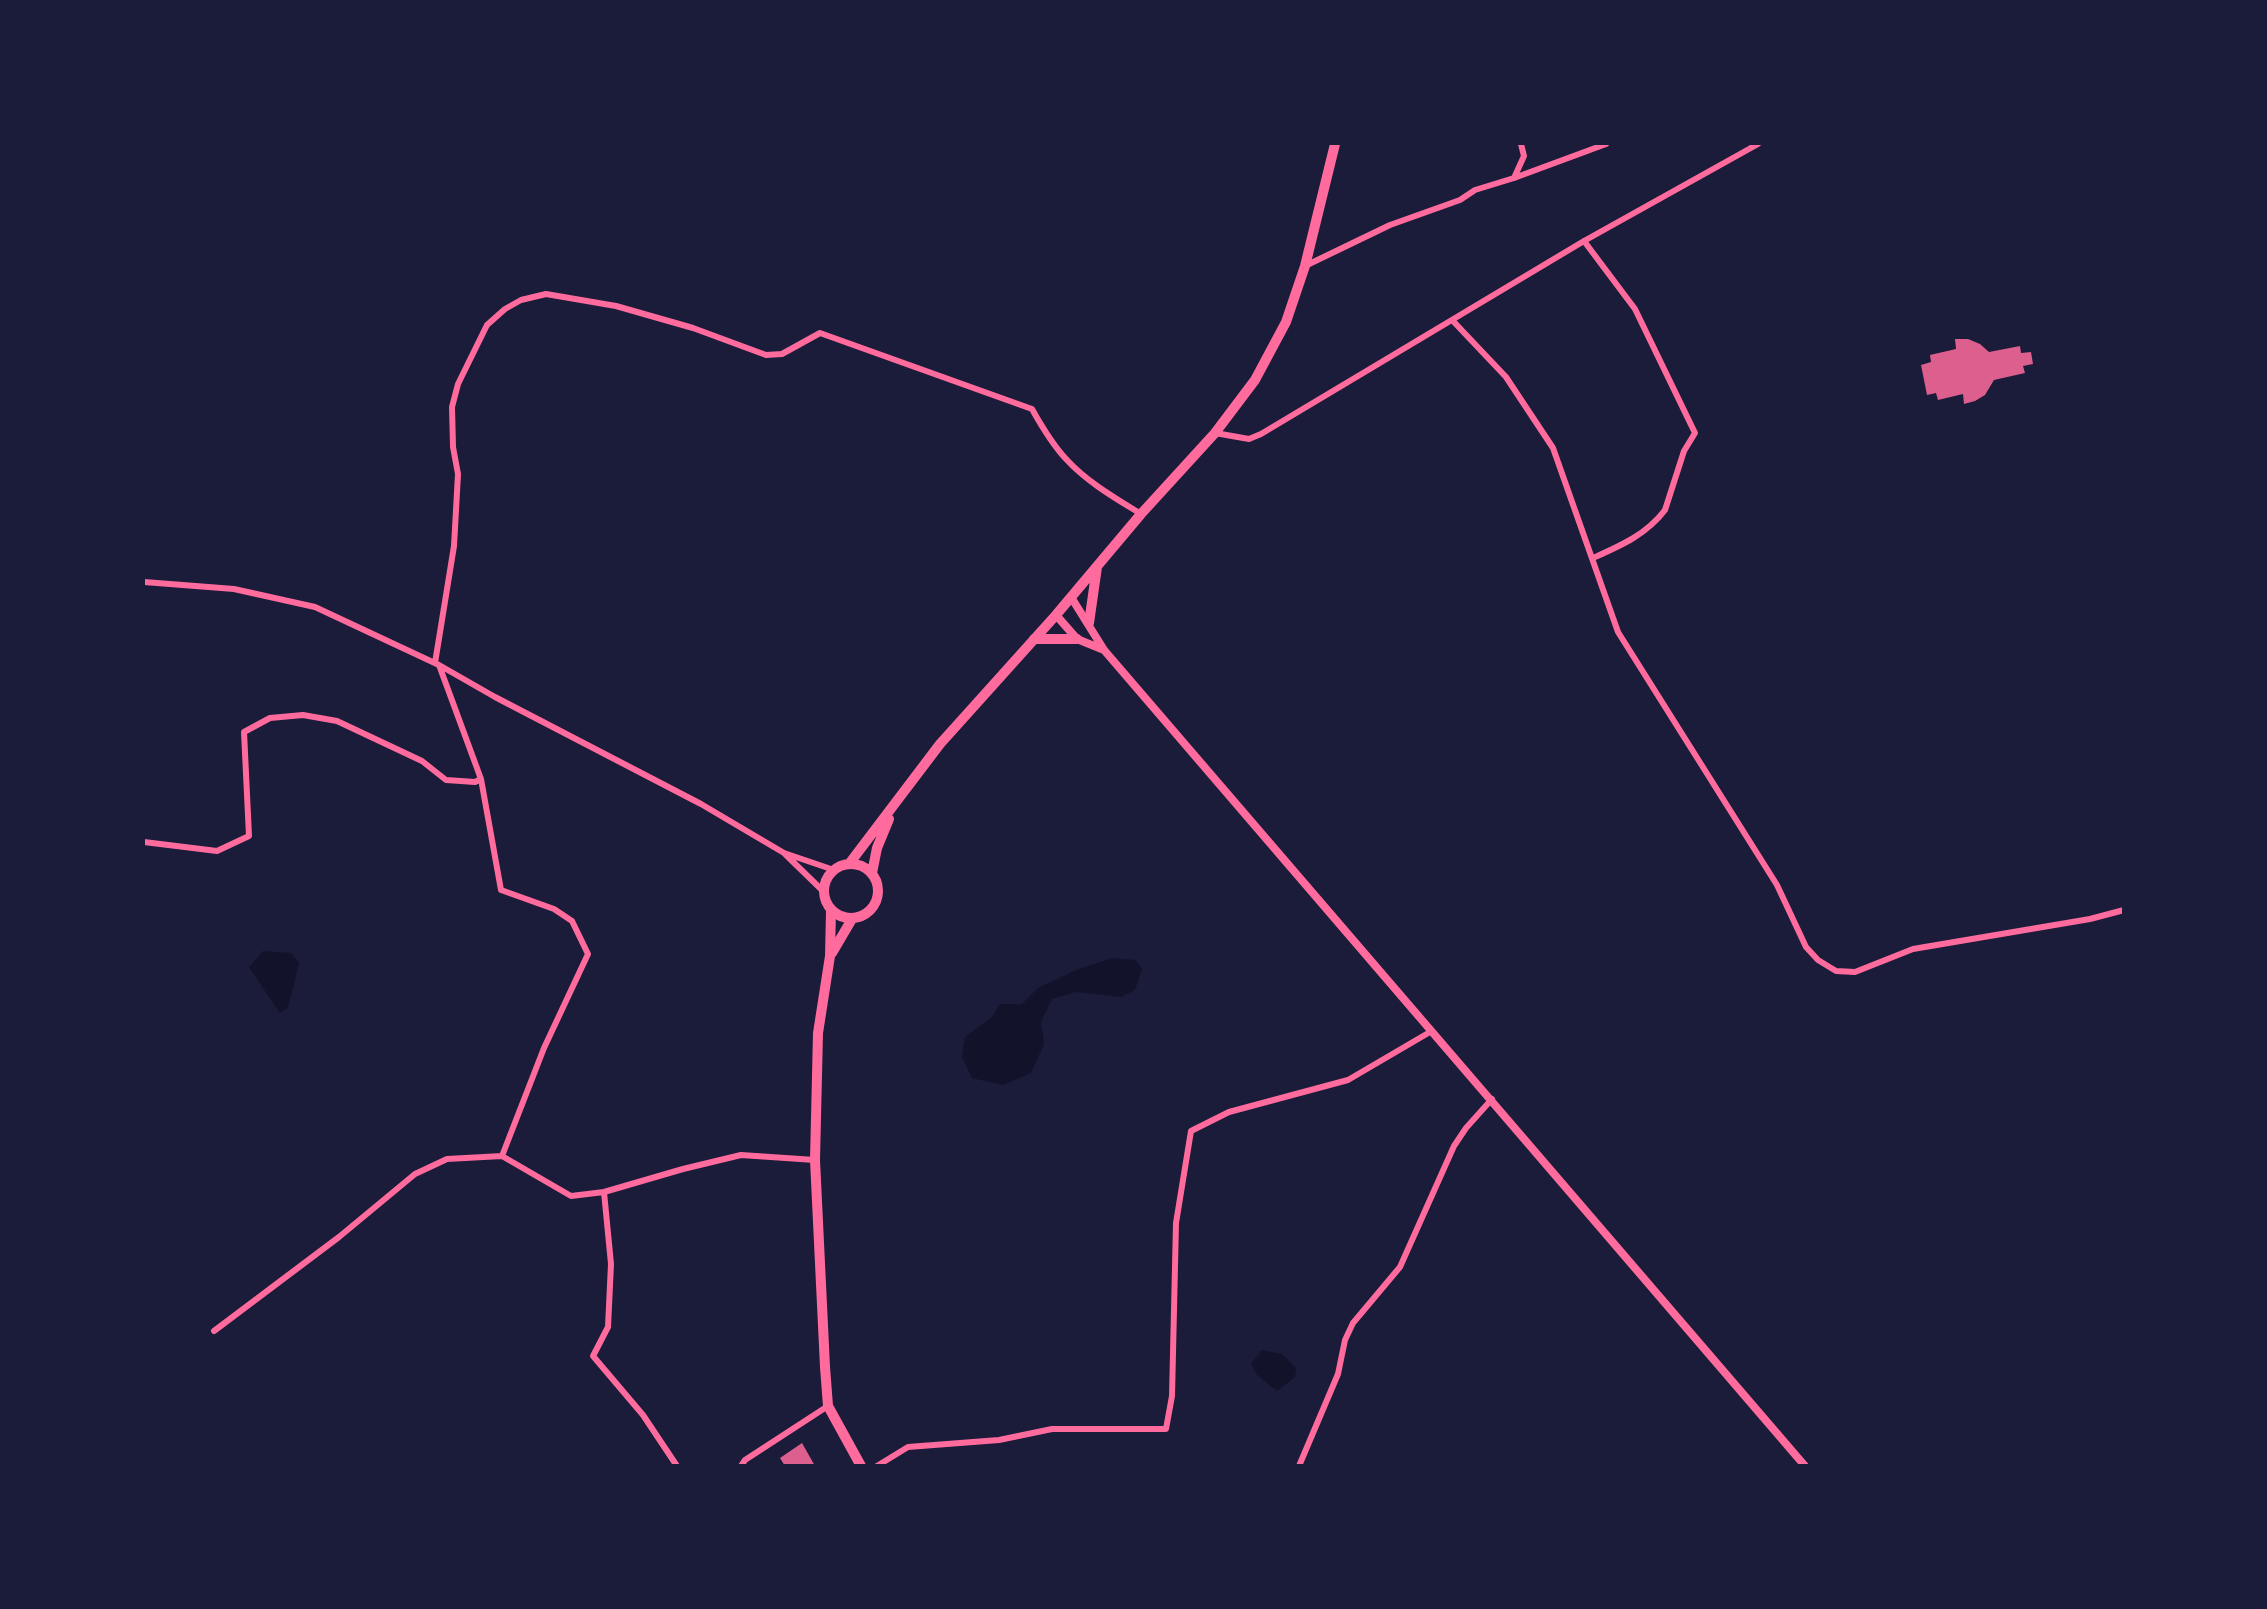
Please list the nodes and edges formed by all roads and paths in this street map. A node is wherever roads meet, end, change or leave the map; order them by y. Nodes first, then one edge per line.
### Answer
1 (1335, 144) edge
2 (1521, 144) edge
3 (1606, 144) edge
4 (1758, 144) edge
5 (1514, 178) junction
6 (1584, 241) junction
7 (1305, 266) junction
8 (1453, 321) junction
9 (1215, 433) junction
10 (1141, 514) junction
11 (1593, 558) junction
12 (1097, 566) junction
13 (144, 582) edge
14 (1072, 597) junction
15 (1056, 615) junction
16 (1089, 623) junction
17 (1034, 639) junction
18 (1077, 639) junction
19 (1104, 650) junction
20 (437, 664) junction
21 (481, 779) junction
22 (895, 805) junction
23 (144, 842) edge
24 (784, 853) junction
25 (849, 864) junction
26 (834, 870) junction
27 (872, 873) junction
28 (824, 892) junction
29 (831, 910) junction
30 (2123, 911) edge
31 (852, 919) junction
32 (830, 956) junction
33 (1430, 1032) junction
34 (1492, 1099) junction
35 (502, 1156) junction
36 (815, 1160) junction
37 (604, 1192) junction
38 (214, 1331) dead end
39 (828, 1406) junction
40 (677, 1465) edge
41 (741, 1465) edge
42 (861, 1465) edge
43 (877, 1465) edge
44 (1299, 1465) edge
45 (1805, 1465) edge

1 - 7 highway
2 - 5 street
3 - 5 street
4 - 6 street
5 - 7 street
6 - 8 street
6 - 11 street
7 - 9 highway
8 - 9 street
8 - 11 street
9 - 10 highway
10 - 12 highway
10 - 20 street
11 - 30 street
12 - 14 highway
12 - 16 highway
13 - 20 street
14 - 15 highway
14 - 16 street
15 - 17 highway
15 - 18 street
16 - 19 street
17 - 18 highway
17 - 22 highway
18 - 19 street
19 - 33 street
20 - 21 street
20 - 24 street
21 - 23 street
21 - 35 street
22 - 25 highway
22 - 27 highway
24 - 26 street
24 - 28 street
25 - 26 highway
25 - 27 highway
26 - 28 highway
27 - 31 highway
28 - 29 highway
29 - 31 highway
29 - 32 highway
31 - 32 highway
32 - 36 highway
33 - 34 street
33 - 43 street
34 - 44 street
34 - 45 street
35 - 37 street
35 - 38 street
36 - 37 street
36 - 39 highway
37 - 40 street
39 - 41 street
39 - 42 highway

